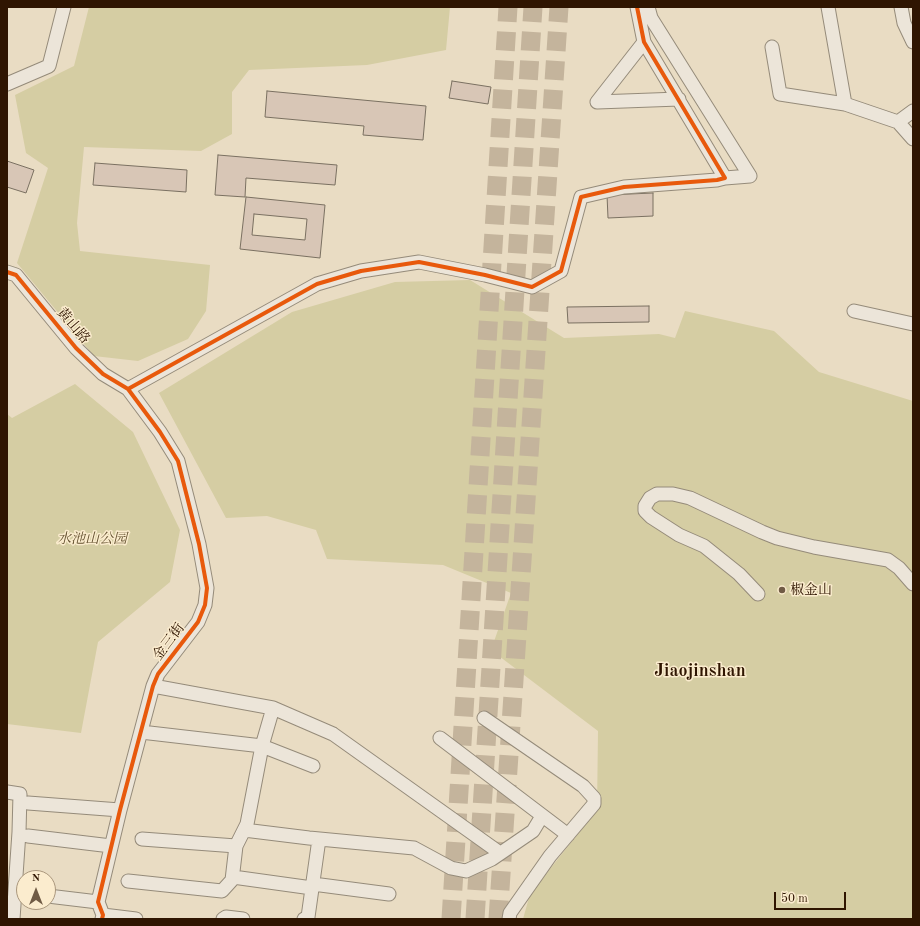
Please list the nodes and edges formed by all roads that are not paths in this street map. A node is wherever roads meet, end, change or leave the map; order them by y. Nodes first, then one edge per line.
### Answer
1 (64, 7) edge
2 (637, 7) edge
3 (648, 7) edge
4 (828, 7) edge
5 (901, 7) edge
6 (644, 42) junction
7 (913, 42) edge
8 (772, 47) dead end
9 (7, 84) edge
10 (679, 99) junction
11 (845, 104) junction
12 (913, 111) edge
13 (898, 122) junction
14 (913, 139) edge
15 (725, 178) junction
16 (7, 272) edge
17 (854, 311) dead end
18 (913, 324) edge
19 (128, 389) junction
20 (913, 584) edge
21 (758, 594) dead end
22 (153, 686) junction
23 (273, 708) junction
24 (484, 718) dead end
25 (141, 732) junction
26 (440, 738) dead end
27 (262, 746) junction
28 (313, 766) dead end
29 (7, 792) edge
30 (28, 803) dead end
31 (120, 810) junction
32 (542, 816) junction
33 (244, 830) junction
34 (568, 835) junction
35 (28, 836) dead end
36 (142, 839) dead end
37 (319, 839) junction
38 (111, 846) junction
39 (236, 846) junction
40 (500, 853) junction
41 (233, 877) junction
42 (128, 881) dead end
43 (312, 886) junction
44 (389, 894) dead end
45 (56, 897) edge
46 (98, 902) junction
47 (103, 917) edge
48 (13, 919) edge
49 (136, 919) edge
50 (223, 919) edge
51 (243, 919) edge
52 (304, 919) edge
53 (509, 919) edge

1 - 9 street
2 - 6 street
3 - 15 street
4 - 11 street
5 - 7 street
6 - 10 street
6 - 10 street
8 - 11 street
10 - 15 street
11 - 13 street
12 - 13 street
13 - 14 street
15 - 19 street
16 - 19 street, 黄山路
17 - 18 street
19 - 22 street, 金三街
20 - 21 street
22 - 23 street
22 - 25 street, 金三街
23 - 27 street
23 - 40 street
24 - 34 street
25 - 27 street
25 - 31 street, 金三街
26 - 32 street
27 - 28 street
27 - 33 street
29 - 48 street
30 - 31 street
31 - 38 street, 金三街
32 - 34 street
32 - 40 street
33 - 37 street
33 - 39 street
34 - 53 street
35 - 38 street
36 - 39 street
37 - 40 street
37 - 43 street
38 - 46 street, 金三街
39 - 41 street
41 - 42 street
41 - 43 street
43 - 44 street
43 - 52 street
45 - 46 street
46 - 47 street
47 - 49 street
50 - 51 street

